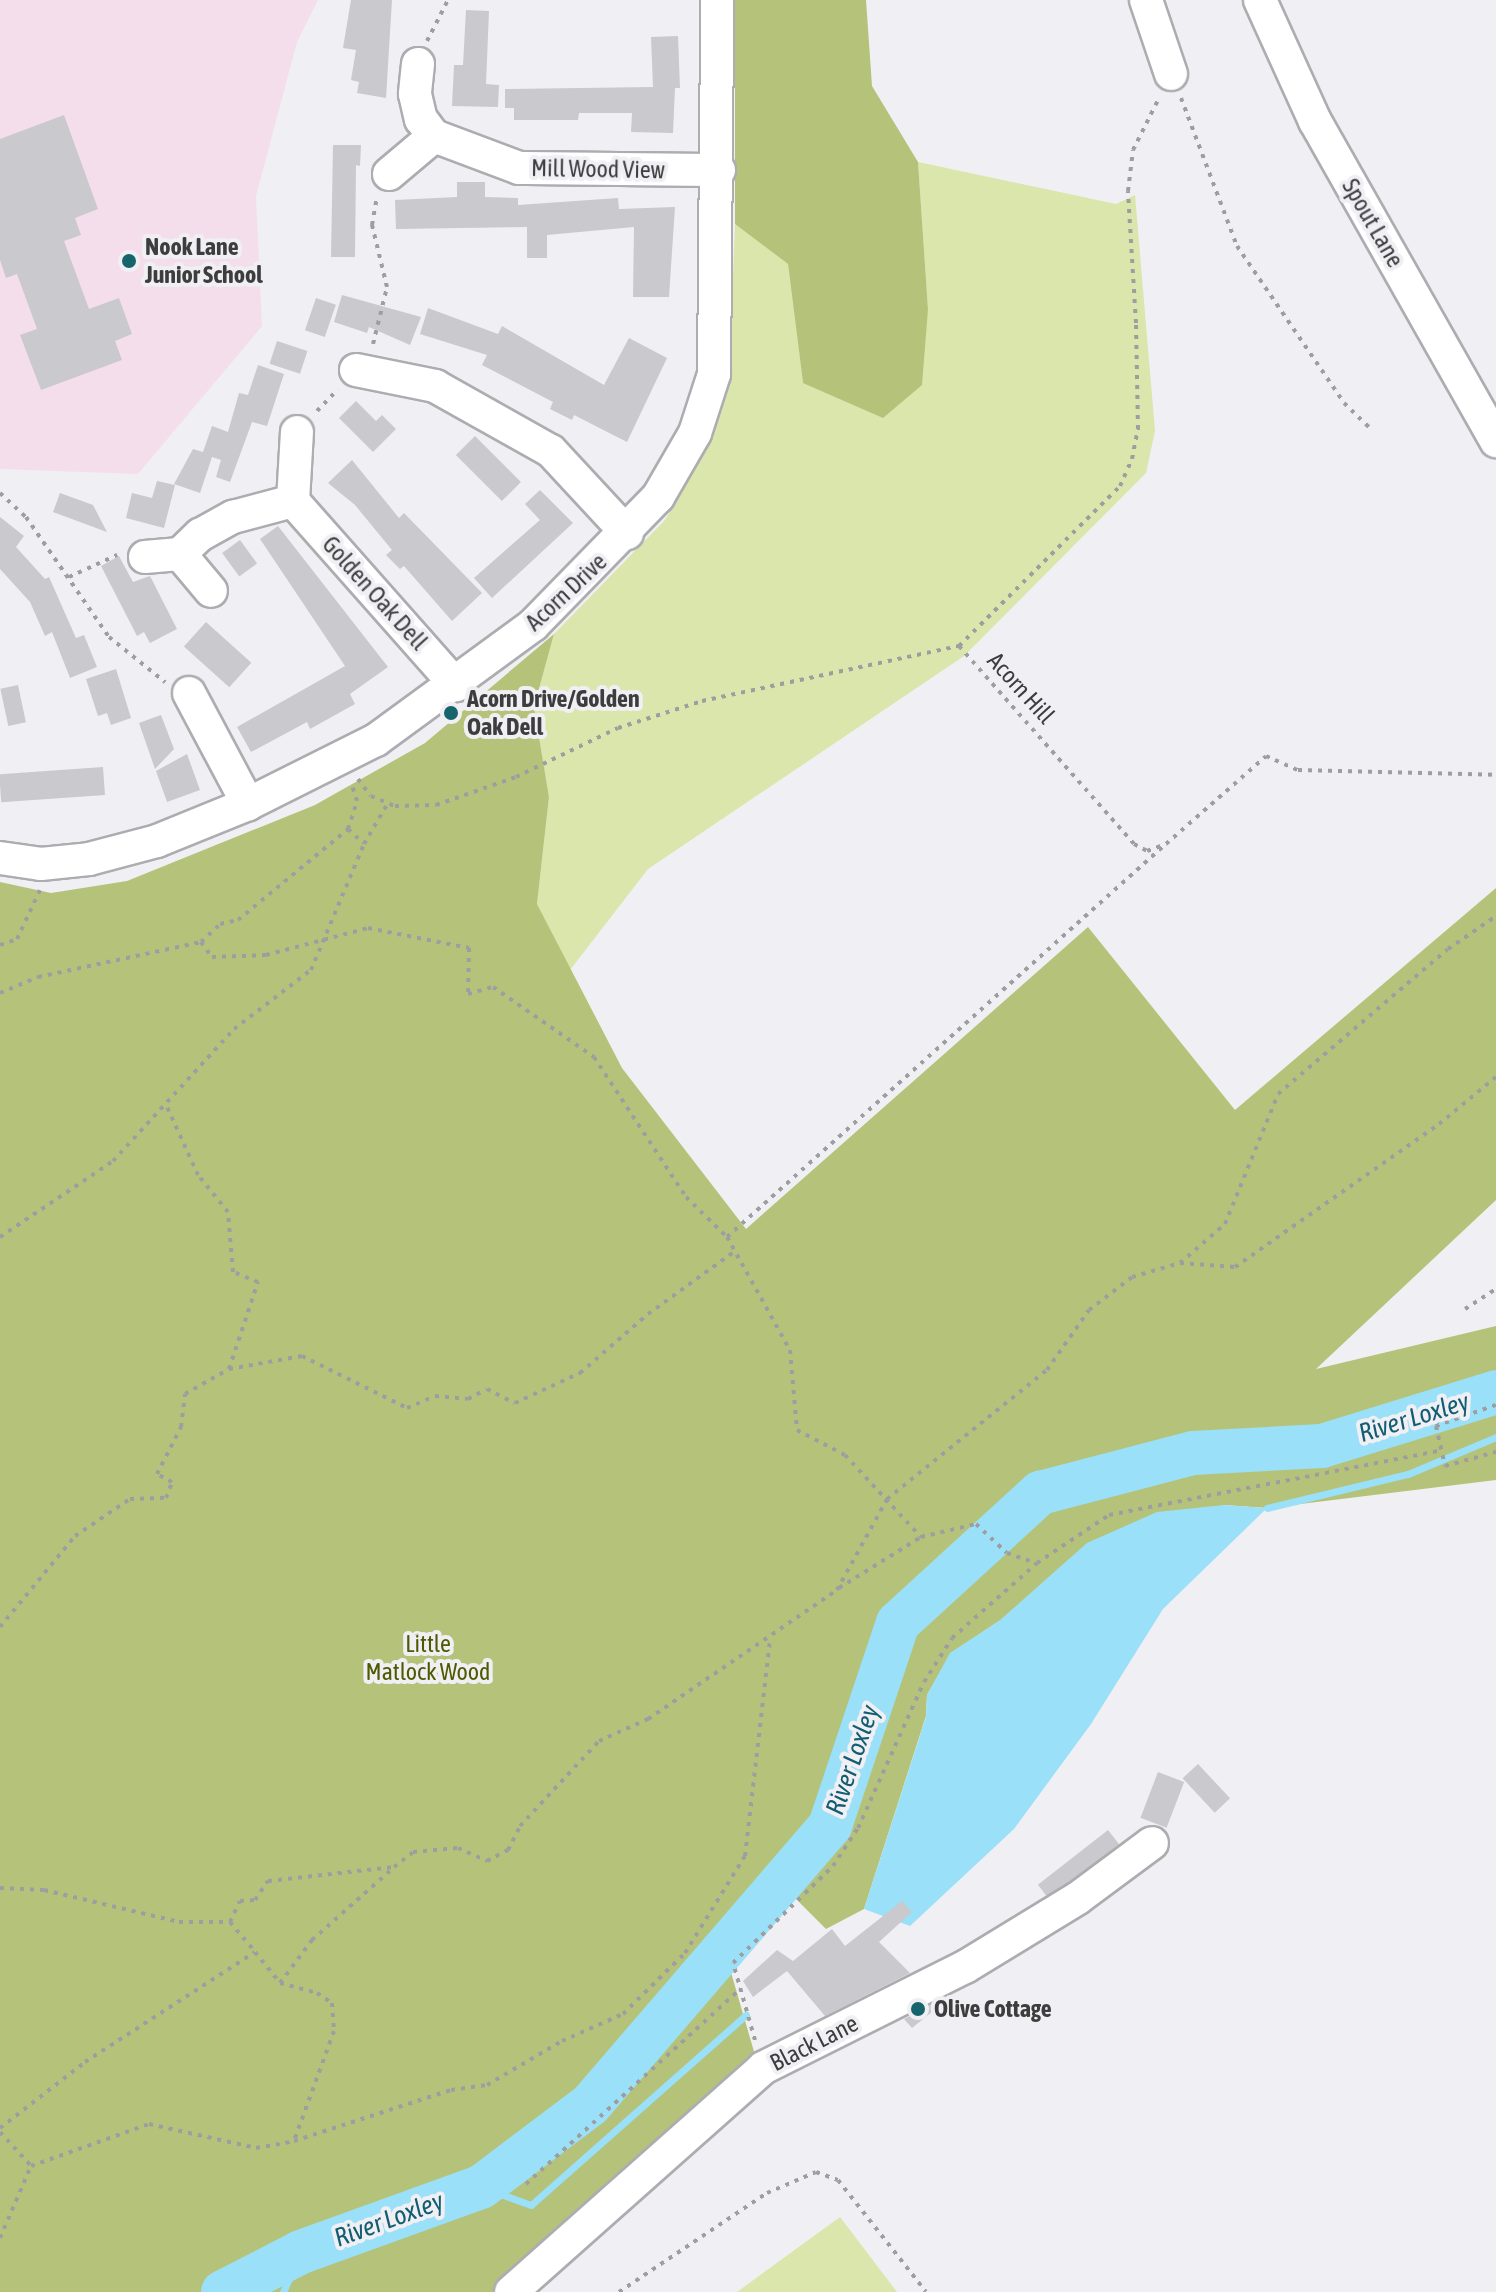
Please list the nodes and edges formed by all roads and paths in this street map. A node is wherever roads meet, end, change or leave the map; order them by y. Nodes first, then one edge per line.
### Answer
1 (448, 0) edge
2 (717, 0) edge
3 (1146, 0) edge
4 (1260, 0) edge
5 (418, 64) joint
6 (1171, 74) junction
7 (434, 136) junction
8 (719, 170) junction
9 (389, 174) joint
10 (356, 370) junction
11 (1371, 429) dead end
12 (297, 432) joint
13 (1496, 441) edge
14 (0, 493) edge
15 (293, 501) junction
16 (627, 533) junction
17 (180, 554) junction
18 (145, 557) joint
19 (69, 577) junction
20 (211, 591) dead end
21 (959, 646) junction
22 (456, 685) junction
23 (189, 693) joint
24 (343, 758) junction
25 (1496, 775) edge
26 (357, 801) dead end
27 (388, 803) junction
28 (248, 804) junction
29 (348, 829) junction
30 (364, 844) junction
31 (1166, 844) junction
32 (0, 858) edge
33 (41, 864) junction
34 (1496, 916) edge
35 (321, 937) junction
36 (201, 942) junction
37 (0, 945) edge
38 (0, 993) edge
39 (1496, 1077) edge
40 (167, 1107) junction
41 (0, 1237) edge
42 (727, 1237) junction
43 (735, 1251) junction
44 (1180, 1263) junction
45 (1496, 1289) edge
46 (1465, 1309) dead end
47 (229, 1369) junction
48 (1496, 1405) edge
49 (1439, 1451) junction
50 (1496, 1452) edge
51 (887, 1499) junction
52 (921, 1537) junction
53 (1037, 1563) junction
54 (837, 1590) junction
55 (0, 1627) edge
56 (770, 1639) junction
57 (1152, 1843) dead end
58 (394, 1867) junction
59 (0, 1888) edge
60 (230, 1922) junction
61 (255, 1952) junction
62 (280, 1983) junction
63 (740, 1989) junction
64 (763, 2068) junction
65 (0, 2130) edge
66 (294, 2141) junction
67 (31, 2166) junction
68 (526, 2184) dead end
69 (0, 2238) edge
70 (511, 2292) edge
71 (619, 2292) edge
72 (926, 2292) edge

1 - 5 path
2 - 8 street, Acorn Drive
3 - 6 street
4 - 13 street, Spout Lane
5 - 7 street
6 - 11 path
6 - 21 path
7 - 8 street, Mill Wood View
7 - 9 street
8 - 16 street, Acorn Drive
9 - 10 path
10 - 12 path
10 - 16 street
12 - 15 street
14 - 19 path
15 - 17 street
15 - 22 street, Golden Oak Dell
16 - 22 street, Acorn Drive
17 - 18 street
17 - 20 street
18 - 19 path
19 - 23 path
21 - 27 path, Acorn Hill
21 - 31 path, Acorn Hill
22 - 24 street, Acorn Drive
23 - 28 street
24 - 27 path
24 - 28 street, Acorn Drive
25 - 31 path
26 - 29 path
27 - 30 path
28 - 33 street, Acorn Drive
29 - 30 path
29 - 36 path
30 - 35 path
31 - 42 path
32 - 33 street, Acorn Drive
33 - 37 path
34 - 44 path
35 - 36 path
35 - 40 path
35 - 42 path
36 - 38 path
39 - 44 path
40 - 41 path
40 - 47 path
42 - 43 path
43 - 47 path
43 - 51 path
44 - 51 path
45 - 46 path
47 - 55 path
48 - 49 path
49 - 50 path
49 - 53 path
51 - 52 path
51 - 54 path
52 - 53 path
52 - 54 path
53 - 63 path
54 - 56 path
56 - 58 path
56 - 66 path
57 - 64 street, Black Lane
58 - 60 path
58 - 62 path
59 - 60 path
60 - 61 path
61 - 62 path
61 - 65 path
62 - 66 path
63 - 64 path
63 - 68 path
64 - 70 street, Black Lane
65 - 67 path
66 - 67 path
67 - 69 path
71 - 72 path

